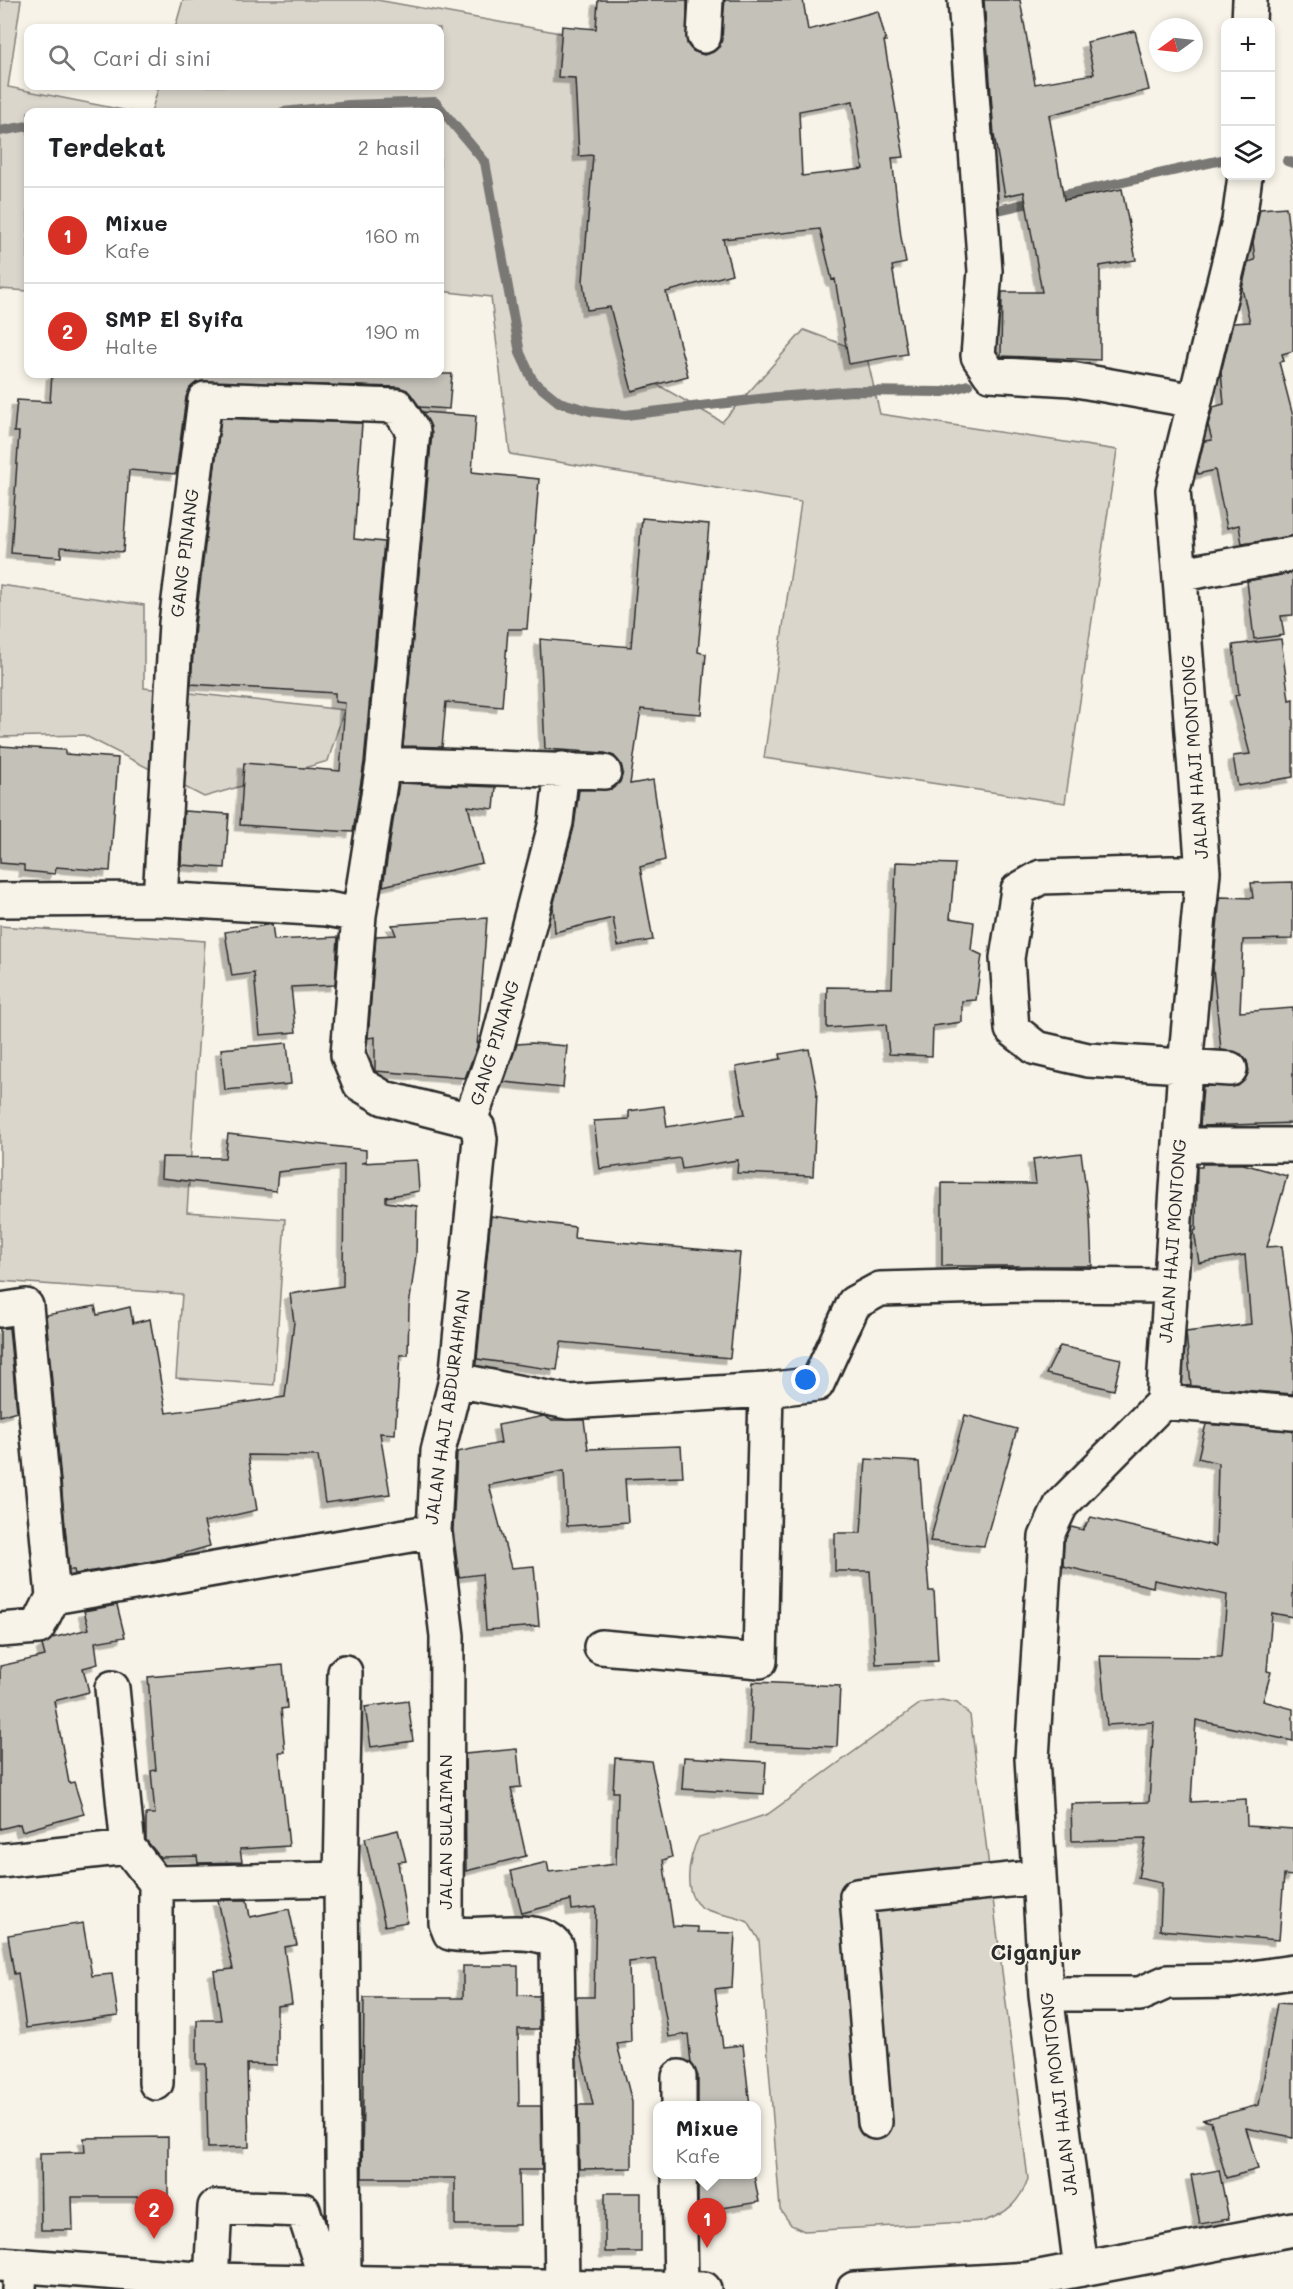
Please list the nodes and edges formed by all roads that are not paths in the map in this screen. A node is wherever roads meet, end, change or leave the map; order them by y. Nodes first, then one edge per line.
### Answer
1 (706, 0) edge
2 (965, 0) edge
3 (1250, 0) edge
4 (1249, 18) edge
5 (704, 36) dead end
6 (1244, 180) edge
7 (1195, 401) junction
8 (1293, 554) edge
9 (1182, 574) junction
10 (384, 764) junction
11 (562, 769) junction
12 (604, 772) dead end
13 (1203, 872) junction
14 (160, 899) junction
15 (0, 900) edge
16 (359, 915) junction
17 (1185, 1067) junction
18 (1230, 1070) dead end
19 (470, 1120) junction
20 (1180, 1145) junction
21 (1293, 1145) edge
22 (1171, 1286) junction
23 (0, 1310) edge
24 (456, 1380) junction
25 (766, 1390) junction
26 (1163, 1402) junction
27 (1293, 1413) edge
28 (434, 1531) junction
29 (53, 1597) junction
30 (0, 1630) edge
31 (601, 1647) dead end
32 (345, 1672) dead end
33 (111, 1688) dead end
34 (128, 1846) junction
35 (0, 1861) edge
36 (1039, 1877) junction
37 (341, 1880) junction
38 (156, 1883) junction
39 (1293, 1972) edge
40 (1046, 1994) junction
41 (156, 2083) dead end
42 (874, 2122) dead end
43 (679, 2179) edge
44 (1293, 2229) edge
45 (1081, 2269) junction
46 (13, 2273) edge
47 (335, 2281) junction
48 (136, 2282) edge
49 (210, 2283) edge
50 (1030, 2284) edge
51 (562, 2285) junction
52 (693, 2288) edge
53 (854, 2289) edge

1 - 5 street
2 - 7 street
3 - 4 street
6 - 7 street, JALAN HAJI MONTONG
7 - 9 street, JALAN HAJI MONTONG
8 - 9 street
9 - 13 street, JALAN HAJI MONTONG
10 - 11 street
10 - 14 street, GANG PINANG
10 - 16 street, GANG PINANG
11 - 12 street
11 - 19 street, GANG PINANG
13 - 17 street, JALAN HAJI MONTONG
13 - 17 street
14 - 15 street
14 - 16 street
16 - 19 street, GANG PINANG
17 - 18 street
17 - 20 street, JALAN HAJI MONTONG
19 - 24 street, JALAN HAJI ABDURAHMAN
20 - 21 street
20 - 22 street, JALAN HAJI MONTONG
22 - 25 street
22 - 26 street, JALAN HAJI MONTONG
23 - 29 street
24 - 25 street
24 - 28 street, JALAN HAJI ABDURAHMAN
25 - 31 street
26 - 27 street
26 - 36 street, JALAN HAJI MONTONG
28 - 29 street, JALAN HAJI ABDURAHMAN
28 - 51 street, JALAN SULAIMAN
29 - 30 street
32 - 37 street
33 - 34 street
34 - 35 street
34 - 38 street
36 - 40 street, JALAN HAJI MONTONG
36 - 42 street
37 - 38 street
37 - 47 street
38 - 41 street
39 - 40 street
40 - 45 street, JALAN HAJI MONTONG
43 - 52 street
44 - 45 street
45 - 50 street
46 - 48 street
47 - 49 street
47 - 49 street
47 - 51 street
48 - 49 street
50 - 53 street
51 - 52 street

